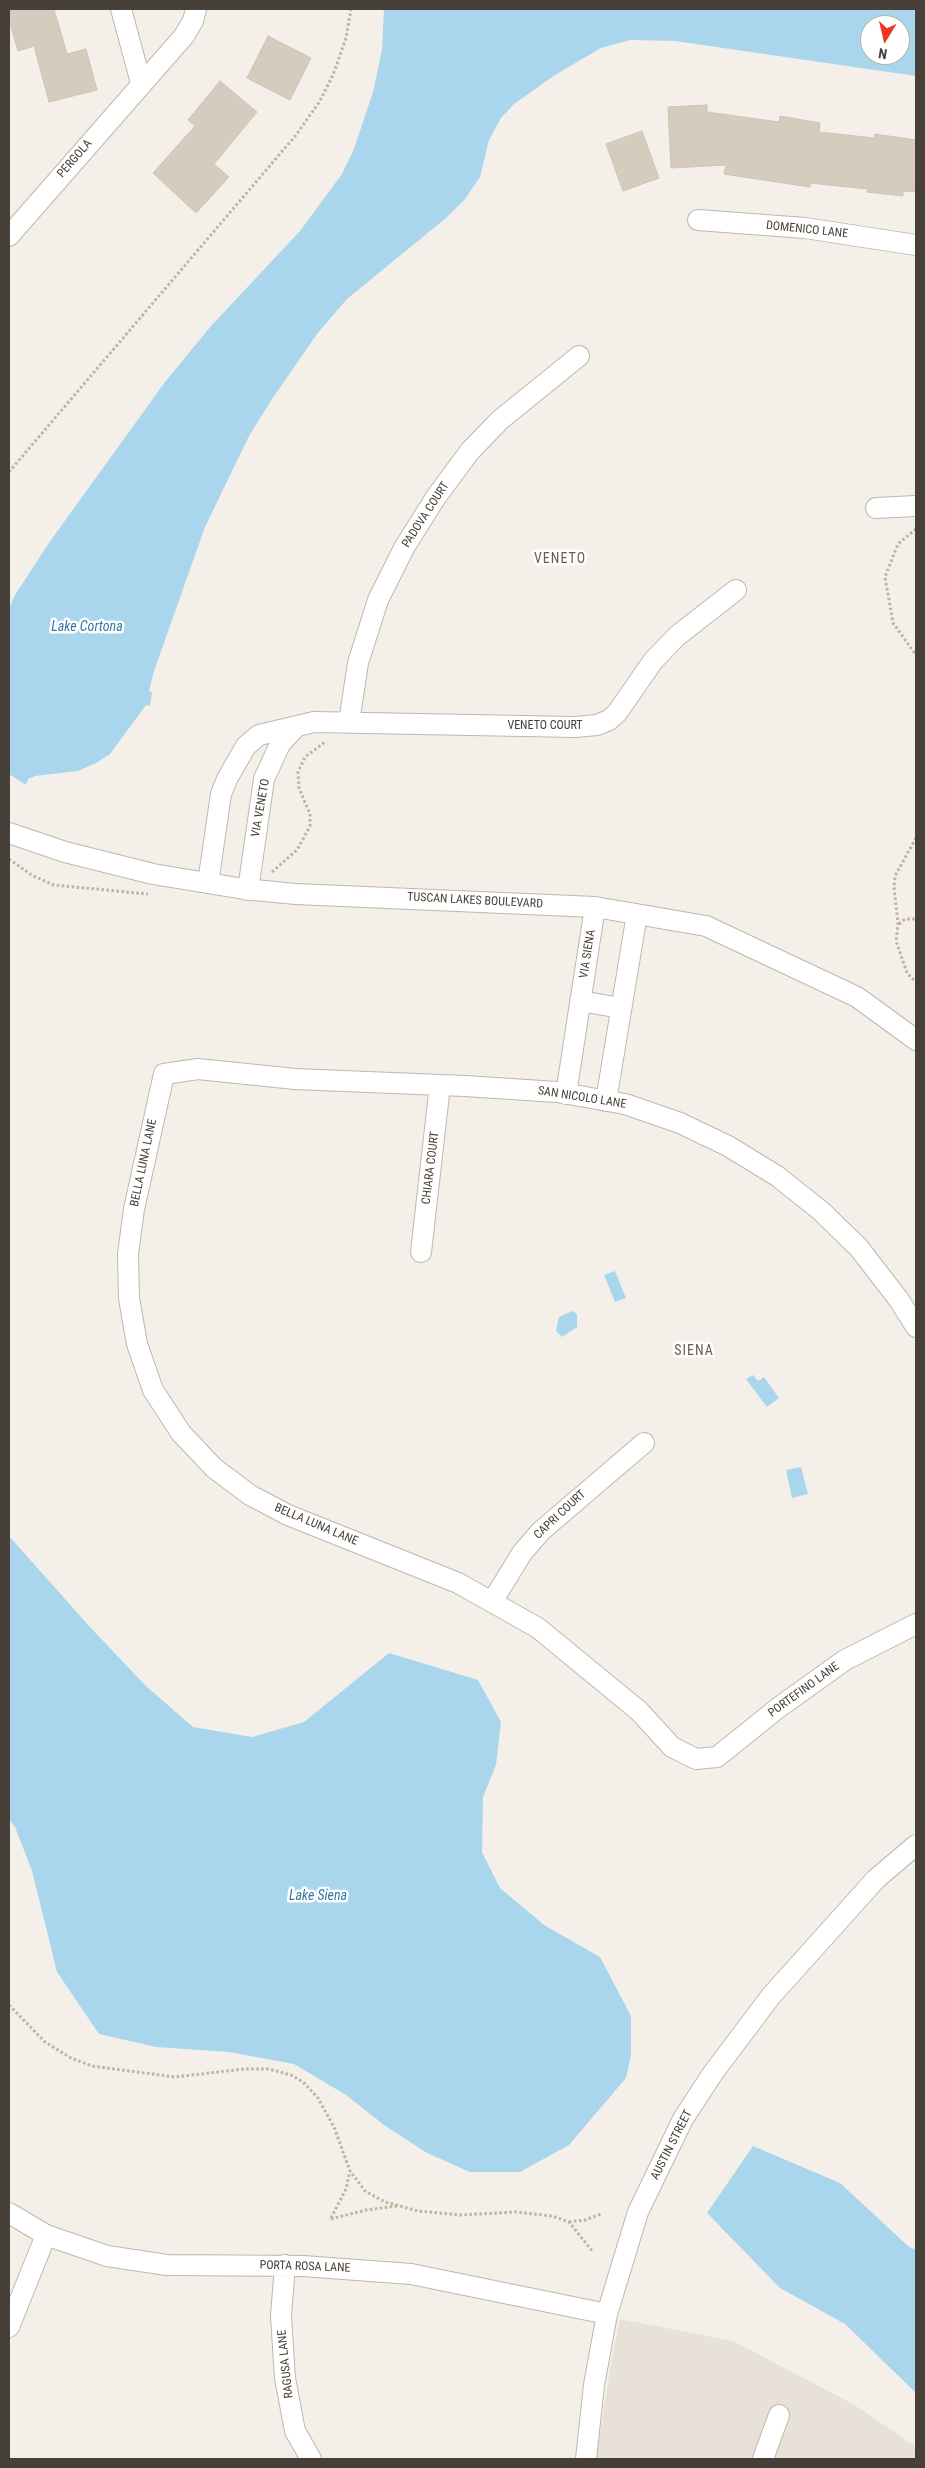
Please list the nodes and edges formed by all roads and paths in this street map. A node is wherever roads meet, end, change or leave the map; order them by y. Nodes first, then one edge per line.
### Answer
1 (120, 9) edge
2 (196, 9) edge
3 (352, 9) edge
4 (141, 83) junction
5 (698, 220) dead end
6 (9, 236) edge
7 (916, 244) edge
8 (579, 356) dead end
9 (9, 472) edge
10 (916, 506) edge
11 (876, 508) dead end
12 (916, 529) edge
13 (736, 590) dead end
14 (916, 656) edge
15 (349, 722) junction
16 (297, 726) junction
17 (332, 740) dead end
18 (9, 833) edge
19 (916, 838) edge
20 (9, 859) edge
21 (272, 872) dead end
22 (208, 883) junction
23 (248, 890) junction
24 (156, 895) dead end
25 (595, 906) junction
26 (637, 914) junction
27 (916, 919) edge
28 (898, 924) junction
29 (916, 982) edge
30 (580, 1002) junction
31 (621, 1008) junction
32 (916, 1040) edge
33 (164, 1074) joint
34 (440, 1085) junction
35 (566, 1094) junction
36 (606, 1101) junction
37 (421, 1252) dead end
38 (916, 1327) edge
39 (644, 1443) dead end
40 (492, 1602) junction
41 (916, 1624) edge
42 (696, 1760) joint
43 (916, 1845) edge
44 (9, 2005) edge
45 (350, 2171) junction
46 (401, 2206) junction
47 (9, 2213) edge
48 (601, 2214) dead end
49 (569, 2222) junction
50 (46, 2235) junction
51 (593, 2252) dead end
52 (285, 2265) junction
53 (608, 2314) junction
54 (9, 2327) edge
55 (779, 2415) dead end
56 (311, 2459) edge
57 (586, 2459) edge
58 (763, 2459) edge

1 - 4 street
2 - 4 street, PERGOLA
3 - 9 path
4 - 6 street, PERGOLA
5 - 7 street, DOMENICO LANE
8 - 15 street, PADOVA COURT
10 - 11 street
12 - 14 path
13 - 15 street, VENETO COURT
15 - 16 street, VENETO COURT
16 - 22 street
16 - 23 street, VIA VENETO
17 - 21 path
18 - 22 street, TUSCAN LAKES BOULEVARD
19 - 28 path
20 - 24 path
22 - 23 street, TUSCAN LAKES BOULEVARD
23 - 25 street, TUSCAN LAKES BOULEVARD
25 - 26 street, TUSCAN LAKES BOULEVARD
25 - 30 street, VIA SIENA
26 - 31 street
26 - 32 street, TUSCAN LAKES BOULEVARD
27 - 28 path
28 - 29 path
30 - 31 street
30 - 35 street, VIA SIENA
31 - 36 street
33 - 34 street, SAN NICOLO LANE
33 - 40 street, BELLA LUNA LANE
34 - 35 street, SAN NICOLO LANE
34 - 37 street, CHIARA COURT
35 - 36 street, SAN NICOLO LANE
36 - 38 street, SAN NICOLO LANE
39 - 40 street, CAPRI COURT
40 - 42 street, BELLA LUNA LANE
41 - 42 street, PORTEFINO LANE
43 - 53 street, AUSTIN STREET
44 - 45 path
45 - 46 path
45 - 46 path
46 - 49 path
47 - 50 street, PORTA ROSA LANE
48 - 49 path
49 - 51 path
50 - 52 street, PORTA ROSA LANE
50 - 54 street
52 - 53 street, PORTA ROSA LANE
52 - 56 street, RAGUSA LANE
53 - 57 street, AUSTIN STREET
55 - 58 street

